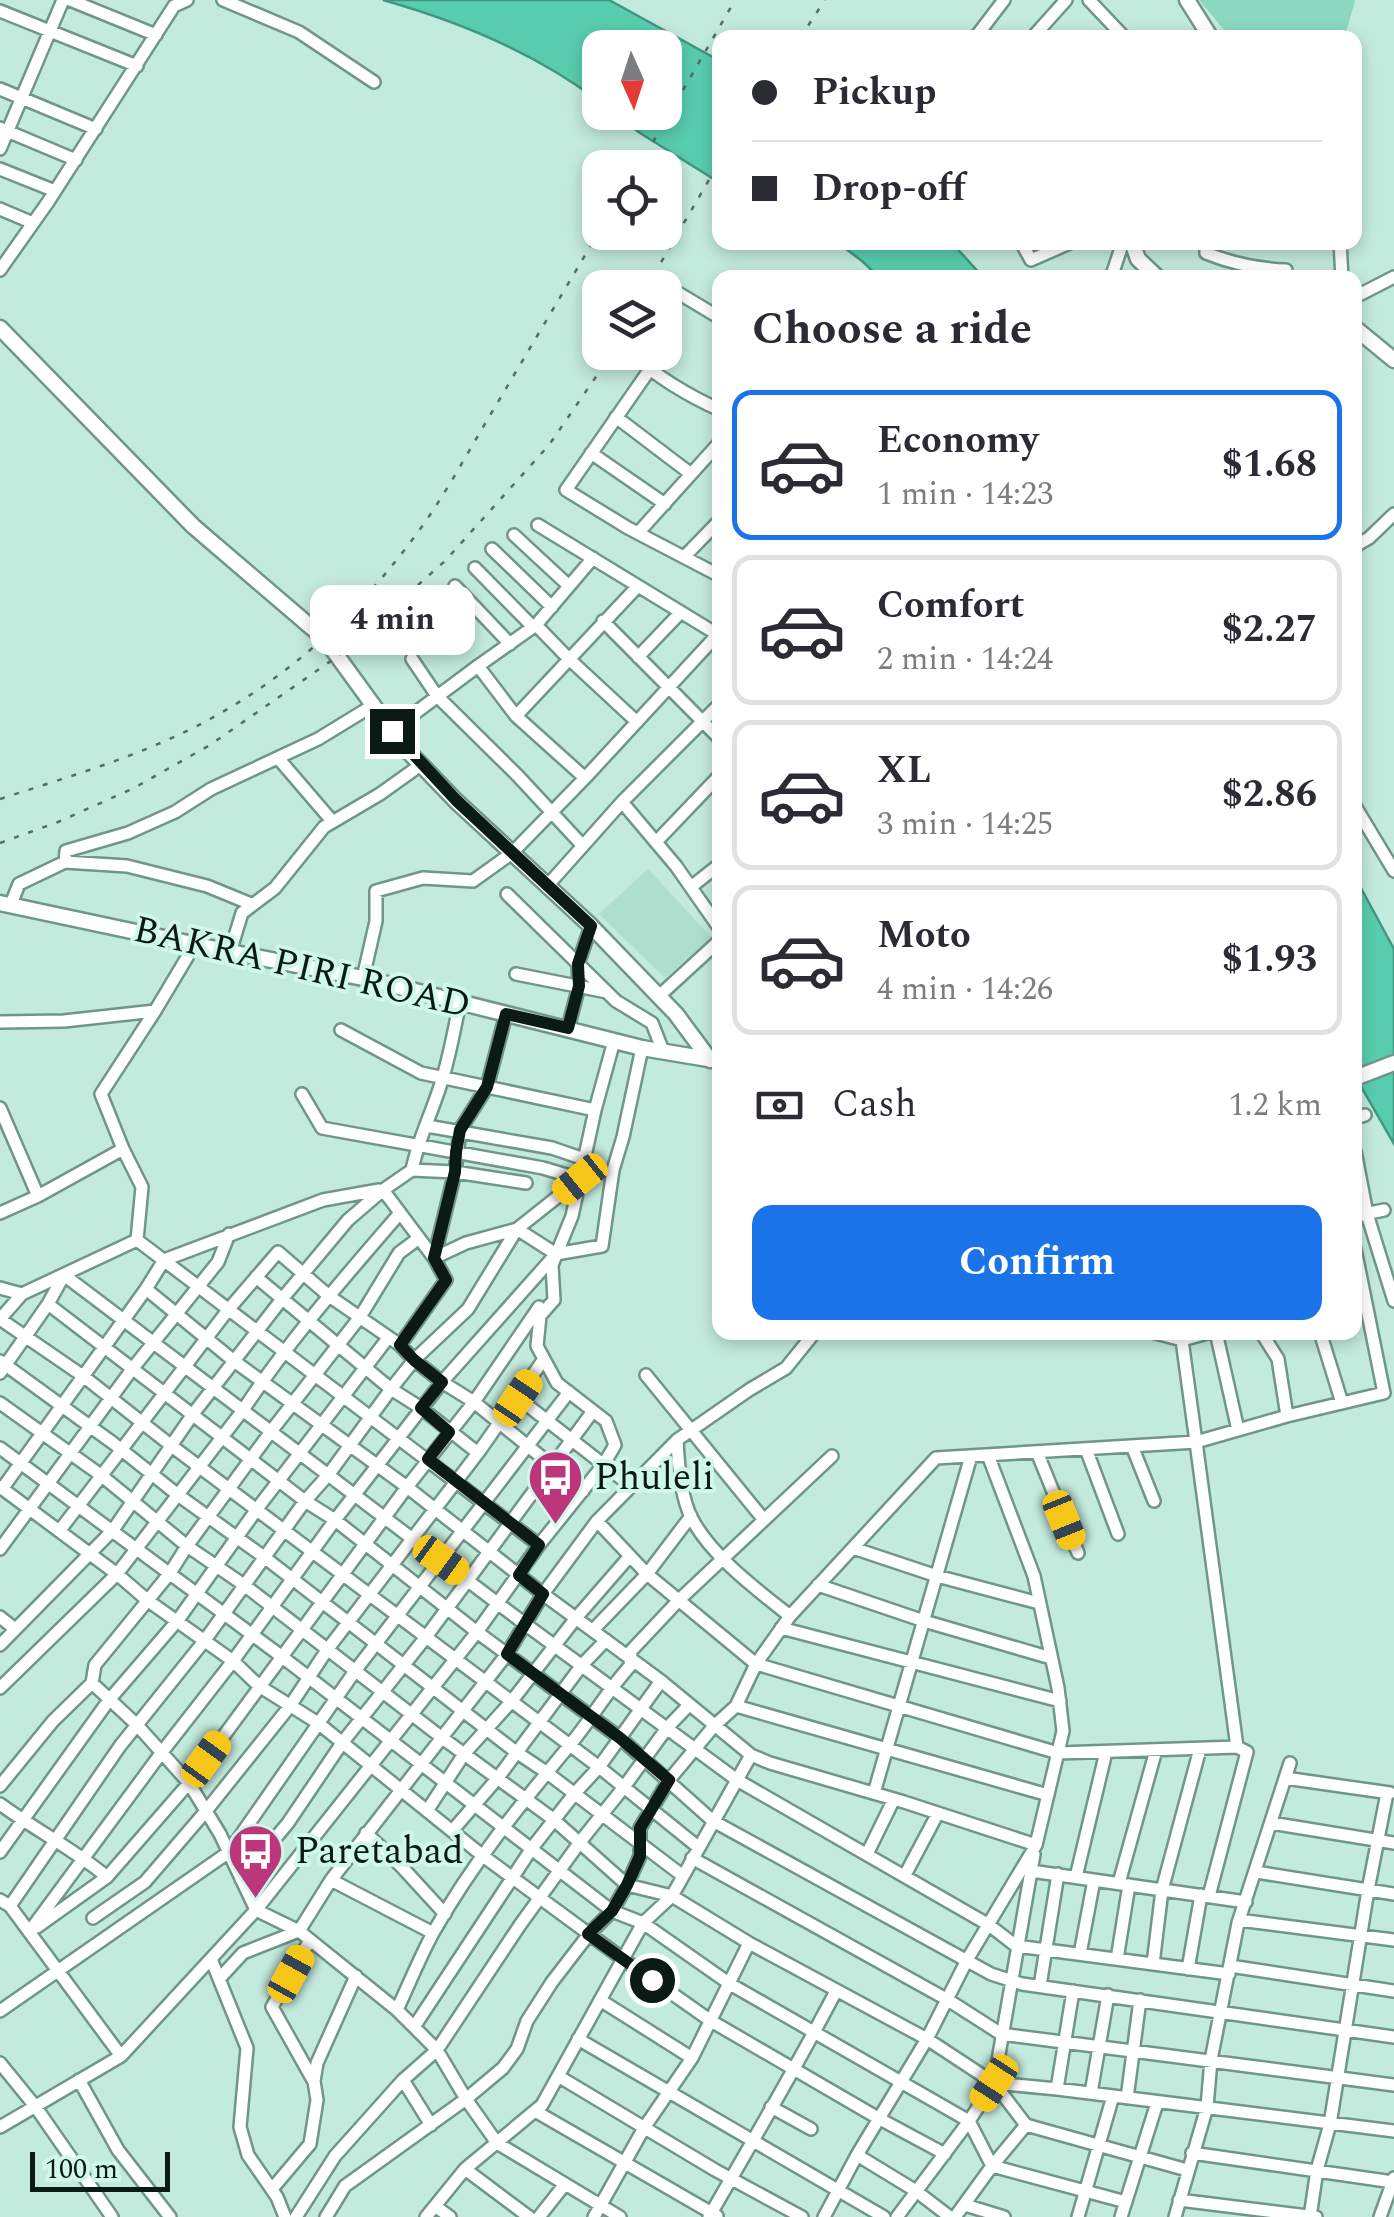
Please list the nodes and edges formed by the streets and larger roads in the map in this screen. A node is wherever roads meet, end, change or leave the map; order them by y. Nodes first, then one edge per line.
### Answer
1 (67, 0) edge
2 (188, 0) edge
3 (223, 0) edge
4 (1004, 0) edge
5 (1066, 0) edge
6 (1090, 0) edge
7 (1187, 0) edge
8 (0, 11) edge
9 (980, 30) edge
10 (1039, 30) edge
11 (1118, 30) edge
12 (1205, 30) edge
13 (50, 31) junction
14 (156, 34) junction
15 (137, 66) junction
16 (374, 82) dead end
17 (0, 89) edge
18 (22, 98) junction
19 (96, 129) junction
20 (4, 130) edge
21 (0, 149) edge
22 (76, 160) junction
23 (0, 169) edge
24 (55, 191) junction
25 (0, 209) edge
26 (34, 223) junction
27 (1025, 250) edge
28 (1054, 250) edge
29 (1135, 250) edge
30 (1206, 250) edge
31 (0, 270) edge
32 (1150, 270) edge
33 (1258, 270) edge
34 (1258, 270) edge
35 (1286, 270) dead end
36 (1394, 277) edge
37 (1362, 293) edge
38 (682, 295) edge
39 (712, 313) edge
40 (0, 328) edge
41 (1362, 334) edge
42 (1394, 360) edge
43 (649, 370) edge
44 (652, 370) edge
45 (712, 406) edge
46 (616, 417) junction
47 (712, 451) edge
48 (591, 453) junction
49 (691, 474) junction
50 (665, 504) junction
51 (1394, 514) edge
52 (538, 525) dead end
53 (712, 528) edge
54 (638, 534) junction
55 (514, 535) dead end
56 (1362, 542) edge
57 (492, 549) dead end
58 (684, 557) junction
59 (593, 558) junction
60 (475, 568) dead end
61 (712, 572) edge
62 (455, 586) dead end
63 (570, 586) junction
64 (638, 586) junction
65 (552, 607) junction
66 (681, 612) junction
67 (603, 621) junction
68 (534, 626) junction
69 (712, 631) edge
70 (712, 642) edge
71 (510, 644) junction
72 (638, 657) junction
73 (568, 658) junction
74 (412, 659) dead end
75 (478, 666) junction
76 (669, 688) junction
77 (437, 696) junction
78 (372, 706) junction
79 (712, 712) edge
80 (516, 716) junction
81 (637, 722) junction
82 (703, 722) junction
83 (392, 731) junction
84 (712, 731) edge
85 (278, 758) junction
86 (422, 764) junction
87 (584, 778) junction
88 (712, 783) edge
89 (622, 802) junction
90 (551, 811) junction
91 (1362, 818) edge
92 (332, 821) junction
93 (656, 842) junction
94 (583, 846) junction
95 (512, 854) junction
96 (65, 862) junction
97 (712, 870) edge
98 (1394, 871) edge
99 (548, 885) junction
100 (690, 887) junction
101 (507, 894) dead end
102 (5, 903) edge
103 (252, 904) junction
104 (712, 918) edge
105 (591, 926) junction
106 (194, 944) junction
107 (712, 947) edge
108 (230, 952) junction
109 (578, 964) junction
110 (516, 974) dead end
111 (363, 978) junction
112 (579, 986) junction
113 (607, 992) junction
114 (659, 996) junction
115 (460, 1003) junction
116 (156, 1011) junction
117 (506, 1014) junction
118 (0, 1022) edge
119 (568, 1028) junction
120 (341, 1030) dead end
121 (614, 1040) junction
122 (642, 1048) junction
123 (663, 1051) junction
124 (712, 1056) edge
125 (712, 1059) edge
126 (1394, 1063) edge
127 (1362, 1075) edge
128 (443, 1078) junction
129 (487, 1087) junction
130 (302, 1094) dead end
131 (0, 1108) edge
132 (595, 1110) junction
133 (427, 1126) junction
134 (460, 1130) junction
135 (417, 1144) junction
136 (123, 1149) junction
137 (456, 1152) junction
138 (584, 1160) junction
139 (412, 1170) junction
140 (455, 1172) junction
141 (580, 1179) junction
142 (526, 1183) dead end
143 (383, 1190) junction
144 (38, 1196) junction
145 (1384, 1210) dead end
146 (0, 1212) edge
147 (400, 1213) junction
148 (1362, 1215) edge
149 (1362, 1218) edge
150 (517, 1229) junction
151 (228, 1234) junction
152 (418, 1238) junction
153 (137, 1240) junction
154 (556, 1254) junction
155 (434, 1258) junction
156 (164, 1260) junction
157 (304, 1272) junction
158 (64, 1275) junction
159 (256, 1277) junction
160 (1362, 1284) edge
161 (198, 1286) junction
162 (554, 1286) junction
163 (0, 1288) edge
164 (146, 1289) junction
165 (22, 1294) junction
166 (329, 1296) junction
167 (282, 1299) junction
168 (1394, 1300) edge
169 (48, 1304) junction
170 (228, 1310) junction
171 (175, 1314) junction
172 (360, 1318) junction
173 (0, 1319) edge
174 (124, 1319) junction
175 (309, 1321) junction
176 (256, 1332) junction
177 (26, 1336) junction
178 (388, 1338) junction
179 (207, 1340) junction
180 (809, 1340) edge
181 (1183, 1340) edge
182 (1216, 1340) edge
183 (1266, 1340) edge
184 (1323, 1340) edge
185 (154, 1342) junction
186 (338, 1344) junction
187 (400, 1345) junction
188 (104, 1346) junction
189 (284, 1353) junction
190 (544, 1359) junction
191 (414, 1360) junction
192 (234, 1361) junction
193 (2, 1366) edge
194 (184, 1366) junction
195 (133, 1368) junction
196 (365, 1368) junction
197 (646, 1375) dead end
198 (83, 1376) junction
199 (314, 1376) junction
200 (262, 1381) junction
201 (442, 1382) junction
202 (213, 1388) junction
203 (391, 1389) junction
204 (569, 1392) junction
205 (165, 1394) junction
206 (344, 1397) junction
207 (111, 1398) junction
208 (518, 1398) junction
209 (474, 1402) junction
210 (1342, 1402) junction
211 (0, 1403) edge
212 (292, 1404) junction
213 (62, 1407) junction
214 (421, 1408) junction
215 (242, 1410) junction
216 (594, 1412) junction
217 (193, 1414) junction
218 (370, 1416) junction
219 (1287, 1416) junction
220 (546, 1420) junction
221 (142, 1422) junction
222 (500, 1424) junction
223 (320, 1425) junction
224 (90, 1428) junction
225 (272, 1430) junction
226 (691, 1430) junction
227 (1238, 1430) junction
228 (449, 1432) junction
229 (42, 1433) junction
230 (222, 1436) junction
231 (398, 1438) junction
232 (572, 1439) junction
233 (677, 1440) junction
234 (1196, 1442) junction
235 (173, 1446) junction
236 (349, 1446) junction
237 (527, 1446) junction
238 (1132, 1446) junction
239 (0, 1448) edge
240 (1086, 1449) junction
241 (123, 1450) junction
242 (300, 1452) junction
243 (1036, 1452) junction
244 (478, 1453) junction
245 (70, 1454) junction
246 (988, 1455) junction
247 (832, 1456) dead end
248 (971, 1456) junction
249 (428, 1459) junction
250 (251, 1460) junction
251 (21, 1463) junction
252 (604, 1464) junction
253 (199, 1465) junction
254 (377, 1466) junction
255 (552, 1467) junction
256 (151, 1474) junction
257 (329, 1474) junction
258 (102, 1476) junction
259 (280, 1481) junction
260 (457, 1482) junction
261 (48, 1484) junction
262 (631, 1486) junction
263 (406, 1487) junction
264 (1, 1488) edge
265 (230, 1489) junction
266 (583, 1490) junction
267 (356, 1494) junction
268 (178, 1496) junction
269 (305, 1501) junction
270 (1154, 1501) dead end
271 (132, 1502) junction
272 (485, 1503) junction
273 (79, 1504) junction
274 (257, 1508) junction
275 (434, 1509) junction
276 (30, 1510) junction
277 (690, 1516) junction
278 (384, 1517) junction
279 (209, 1518) junction
280 (335, 1520) junction
281 (764, 1520) junction
282 (597, 1521) junction
283 (157, 1522) junction
284 (511, 1522) junction
285 (284, 1529) junction
286 (60, 1530) junction
287 (114, 1530) junction
288 (463, 1531) junction
289 (1118, 1534) dead end
290 (238, 1538) junction
291 (414, 1538) junction
292 (364, 1544) junction
293 (539, 1545) junction
294 (187, 1546) junction
295 (138, 1548) junction
296 (853, 1548) junction
297 (0, 1549) edge
298 (489, 1551) junction
299 (314, 1552) junction
300 (1078, 1553) dead end
301 (90, 1554) junction
302 (629, 1556) junction
303 (264, 1558) junction
304 (724, 1558) junction
305 (441, 1560) junction
306 (216, 1564) junction
307 (394, 1564) junction
308 (170, 1573) junction
309 (117, 1574) junction
310 (343, 1574) junction
311 (647, 1574) junction
312 (519, 1575) junction
313 (937, 1576) junction
314 (292, 1579) junction
315 (468, 1580) junction
316 (244, 1585) junction
317 (818, 1585) junction
318 (421, 1586) junction
319 (196, 1594) junction
320 (543, 1594) junction
321 (372, 1595) junction
322 (148, 1600) junction
323 (679, 1600) junction
324 (322, 1602) junction
325 (498, 1603) junction
326 (1039, 1603) junction
327 (272, 1606) junction
328 (446, 1607) junction
329 (224, 1614) junction
330 (398, 1616) junction
331 (790, 1616) junction
332 (0, 1617) edge
333 (576, 1618) junction
334 (178, 1620) junction
335 (924, 1621) junction
336 (349, 1624) junction
337 (525, 1624) junction
338 (302, 1628) junction
339 (781, 1628) junction
340 (15, 1629) junction
341 (593, 1630) junction
342 (477, 1632) junction
343 (252, 1634) junction
344 (426, 1637) junction
345 (205, 1640) junction
346 (606, 1640) junction
347 (375, 1644) junction
348 (0, 1645) edge
349 (555, 1645) junction
350 (328, 1650) junction
351 (507, 1654) junction
352 (281, 1656) junction
353 (630, 1658) junction
354 (1051, 1658) junction
355 (454, 1659) junction
356 (233, 1662) junction
357 (756, 1664) junction
358 (911, 1664) junction
359 (403, 1665) junction
360 (582, 1665) junction
361 (355, 1671) junction
362 (534, 1672) junction
363 (308, 1678) junction
364 (661, 1681) junction
365 (485, 1682) junction
366 (92, 1683) junction
367 (1, 1685) edge
368 (259, 1686) junction
369 (432, 1686) junction
370 (610, 1688) junction
371 (384, 1692) junction
372 (560, 1694) junction
373 (336, 1698) junction
374 (109, 1700) junction
375 (512, 1702) junction
376 (1060, 1702) junction
377 (290, 1706) junction
378 (689, 1706) junction
379 (736, 1706) junction
380 (899, 1706) junction
381 (462, 1710) junction
382 (640, 1710) junction
383 (412, 1715) junction
384 (362, 1718) junction
385 (591, 1718) junction
386 (318, 1724) junction
387 (539, 1724) junction
388 (137, 1726) junction
389 (714, 1726) junction
390 (666, 1728) junction
391 (488, 1730) junction
392 (441, 1737) junction
393 (620, 1738) junction
394 (391, 1740) junction
395 (342, 1743) junction
396 (570, 1746) junction
397 (1236, 1747) junction
398 (887, 1748) junction
399 (1200, 1748) junction
400 (695, 1750) junction
401 (1156, 1750) junction
402 (162, 1752) junction
403 (516, 1752) junction
404 (1106, 1752) junction
405 (1058, 1753) junction
406 (464, 1754) junction
407 (751, 1755) junction
408 (645, 1758) junction
409 (1290, 1763) dead end
410 (420, 1764) junction
411 (372, 1766) junction
412 (599, 1767) junction
413 (546, 1772) junction
414 (1285, 1778) junction
415 (497, 1779) junction
416 (669, 1780) junction
417 (737, 1780) junction
418 (189, 1783) junction
419 (446, 1783) junction
420 (0, 1786) edge
421 (624, 1788) junction
422 (400, 1790) junction
423 (874, 1793) junction
424 (1390, 1793) edge
425 (574, 1794) junction
426 (1048, 1796) junction
427 (524, 1798) junction
428 (894, 1799) junction
429 (0, 1804) edge
430 (474, 1806) junction
431 (652, 1809) junction
432 (206, 1811) junction
433 (426, 1811) junction
434 (938, 1812) junction
435 (601, 1814) junction
436 (553, 1819) junction
437 (22, 1820) junction
438 (713, 1820) junction
439 (1271, 1823) junction
440 (502, 1828) junction
441 (452, 1832) junction
442 (366, 1833) junction
443 (54, 1840) junction
444 (1378, 1840) junction
445 (580, 1842) junction
446 (1394, 1843) edge
447 (639, 1844) junction
448 (1036, 1844) junction
449 (532, 1848) junction
450 (0, 1852) edge
451 (228, 1852) junction
452 (695, 1853) junction
453 (868, 1854) junction
454 (482, 1856) junction
455 (84, 1857) junction
456 (1031, 1870) junction
457 (560, 1871) junction
458 (1256, 1872) junction
459 (1058, 1874) junction
460 (682, 1876) junction
461 (905, 1876) junction
462 (107, 1877) junction
463 (1076, 1877) junction
464 (513, 1878) junction
465 (241, 1879) junction
466 (331, 1880) junction
467 (1094, 1880) junction
468 (1124, 1884) junction
469 (627, 1885) junction
470 (1162, 1890) junction
471 (1368, 1890) junction
472 (1394, 1894) edge
473 (672, 1896) junction
474 (1205, 1896) junction
475 (540, 1897) junction
476 (1246, 1902) junction
477 (5, 1903) edge
478 (256, 1910) junction
479 (612, 1911) junction
480 (445, 1914) junction
481 (93, 1918) dead end
482 (1240, 1920) junction
483 (643, 1923) junction
484 (989, 1925) junction
485 (298, 1931) junction
486 (30, 1932) junction
487 (433, 1933) junction
488 (588, 1934) junction
489 (1360, 1937) junction
490 (310, 1940) junction
491 (1394, 1940) edge
492 (749, 1944) junction
493 (1016, 1946) junction
494 (1045, 1950) junction
495 (1080, 1954) junction
496 (210, 1959) junction
497 (623, 1959) junction
498 (1117, 1959) junction
499 (967, 1960) junction
500 (1152, 1964) junction
501 (1188, 1968) junction
502 (59, 1970) junction
503 (1230, 1970) junction
504 (356, 1976) junction
505 (218, 1979) junction
506 (1011, 1981) junction
507 (730, 1984) junction
508 (1040, 1986) junction
509 (1352, 1986) junction
510 (836, 1991) junction
511 (1073, 1991) junction
512 (1394, 1991) edge
513 (1108, 1996) junction
514 (600, 2000) junction
515 (948, 2000) junction
516 (1140, 2000) junction
517 (397, 2010) junction
518 (0, 2011) edge
519 (1220, 2012) junction
520 (711, 2021) junction
521 (414, 2027) junction
522 (1344, 2030) junction
523 (814, 2032) junction
524 (1001, 2034) junction
525 (1394, 2037) edge
526 (578, 2039) junction
527 (927, 2039) junction
528 (1065, 2042) junction
529 (1098, 2046) junction
530 (436, 2050) junction
531 (1132, 2051) junction
532 (121, 2056) junction
533 (692, 2058) junction
534 (1211, 2060) junction
535 (0, 2063) edge
536 (794, 2070) junction
537 (558, 2076) junction
538 (1338, 2077) junction
539 (79, 2080) junction
540 (314, 2080) junction
541 (403, 2080) junction
542 (900, 2082) junction
543 (994, 2083) junction
544 (1394, 2085) edge
545 (1058, 2089) junction
546 (670, 2093) junction
547 (1091, 2094) junction
548 (1113, 2096) junction
549 (1127, 2098) junction
550 (466, 2099) junction
551 (1157, 2102) junction
552 (35, 2106) junction
553 (771, 2107) junction
554 (1207, 2108) junction
555 (534, 2111) junction
556 (878, 2118) junction
557 (969, 2120) junction
558 (1330, 2124) junction
559 (430, 2125) junction
560 (1026, 2126) junction
561 (0, 2127) edge
562 (644, 2128) junction
563 (811, 2129) dead end
564 (1394, 2131) edge
565 (751, 2142) junction
566 (497, 2144) junction
567 (1099, 2147) junction
568 (1192, 2153) junction
569 (945, 2154) junction
570 (857, 2155) junction
571 (1140, 2158) junction
572 (624, 2164) junction
573 (992, 2166) junction
574 (464, 2169) junction
575 (1187, 2170) junction
576 (1317, 2170) junction
577 (730, 2178) junction
578 (1393, 2180) edge
579 (565, 2184) junction
580 (272, 2189) junction
581 (838, 2191) junction
582 (916, 2191) junction
583 (1087, 2191) junction
584 (1180, 2200) junction
585 (1126, 2202) junction
586 (965, 2205) junction
587 (435, 2206) junction
588 (598, 2211) edge
589 (713, 2216) edge
590 (112, 2217) edge
591 (170, 2217) edge
592 (285, 2217) edge
593 (296, 2217) edge
594 (326, 2217) edge
595 (426, 2217) edge
596 (450, 2217) edge
597 (530, 2217) edge
598 (539, 2217) edge
599 (620, 2217) edge
600 (802, 2217) edge
601 (824, 2217) edge
602 (884, 2217) edge
603 (897, 2217) edge
604 (953, 2217) edge
605 (1004, 2217) edge
606 (1078, 2217) edge
607 (1122, 2217) edge
608 (1175, 2217) edge
609 (1312, 2217) edge
610 (1380, 2217) edge

1 - 13 street
1 - 14 street
2 - 14 street
3 - 16 street
4 - 9 street
5 - 10 street
6 - 11 street
7 - 12 street
8 - 13 street
13 - 15 street
13 - 18 street
14 - 15 street
15 - 19 street
17 - 18 street
18 - 19 street
18 - 20 street
19 - 22 street
20 - 21 street
20 - 22 street
22 - 24 street
23 - 24 street
24 - 26 street
25 - 26 street
26 - 31 street
27 - 28 street
29 - 32 street
30 - 33 street
34 - 35 street
36 - 37 street
38 - 39 street
40 - 78 street
41 - 42 street
43 - 46 street
44 - 45 street
46 - 48 street
46 - 49 street
47 - 49 street
48 - 50 street
48 - 54 street
49 - 50 street
50 - 54 street
51 - 56 street
52 - 59 street
53 - 58 street
54 - 58 street
55 - 63 street
57 - 65 street
58 - 61 street
59 - 63 street
59 - 64 street
60 - 68 street
62 - 71 street
63 - 65 street
64 - 66 street
64 - 67 street
65 - 68 street
66 - 69 street
66 - 72 street
67 - 72 street
67 - 73 street
68 - 71 street
68 - 73 street
70 - 76 street
71 - 75 street
72 - 76 street
73 - 80 street
73 - 81 street
74 - 77 street
75 - 77 street
75 - 80 street
76 - 81 street
76 - 82 street
77 - 83 street
77 - 90 street
78 - 83 street
78 - 85 street
79 - 82 street
80 - 87 street
81 - 87 street
82 - 84 street
82 - 89 street
83 - 86 street
85 - 92 street
85 - 96 street
86 - 92 street
86 - 95 street
87 - 90 street
88 - 93 street
89 - 93 street
89 - 94 street
90 - 94 street
90 - 95 street
91 - 98 street
92 - 103 street
93 - 100 street
94 - 99 street
95 - 99 street
95 - 111 street
96 - 102 street
96 - 103 street
97 - 100 street
99 - 105 street
100 - 104 street
101 - 109 street
102 - 106 street, BAKRA PIRI ROAD
103 - 108 street
105 - 109 street
105 - 114 street
106 - 108 street, BAKRA PIRI ROAD
106 - 116 street
107 - 114 street
108 - 111 street, BAKRA PIRI ROAD
109 - 112 street
109 - 113 street
110 - 112 street
111 - 115 street, BAKRA PIRI ROAD
112 - 113 street
112 - 119 street
113 - 123 street
114 - 124 street
115 - 117 street, BAKRA PIRI ROAD
115 - 128 street
116 - 118 street
116 - 136 street
117 - 119 street, BAKRA PIRI ROAD
117 - 129 street
119 - 121 street, BAKRA PIRI ROAD
120 - 128 street
121 - 122 street, BAKRA PIRI ROAD
121 - 132 street
122 - 123 street, BAKRA PIRI ROAD
122 - 154 street
123 - 125 street, BAKRA PIRI ROAD
126 - 127 street
128 - 129 street
128 - 133 street
129 - 132 street
129 - 134 street
130 - 135 street
131 - 144 street
132 - 138 street
133 - 134 street
133 - 135 street
134 - 137 street
134 - 138 street
135 - 137 street
135 - 139 street
136 - 144 street
136 - 153 street
137 - 140 street
137 - 141 street
138 - 141 street
139 - 140 street
139 - 143 street
140 - 142 street
140 - 155 street
141 - 150 street
141 - 154 street
143 - 147 street
143 - 151 street
143 - 157 street
144 - 146 street
145 - 148 street
147 - 152 street
147 - 166 street
149 - 168 street
150 - 154 street
150 - 155 street
150 - 191 street
151 - 156 street
151 - 161 street
152 - 155 street
152 - 172 street
153 - 156 street
153 - 158 street
154 - 162 street
154 - 201 street
155 - 187 street
156 - 161 street
156 - 164 street
157 - 159 street
157 - 166 street
157 - 167 street
158 - 165 street
158 - 169 street
158 - 174 street
159 - 167 street
159 - 170 street
160 - 210 street
161 - 170 street
161 - 171 street
162 - 190 street
162 - 209 street
163 - 165 street
164 - 171 street
164 - 174 street
165 - 173 street
166 - 172 street
166 - 175 street
167 - 175 street
167 - 176 street
169 - 177 street
169 - 188 street
170 - 176 street
170 - 179 street
171 - 179 street
171 - 185 street
172 - 178 street
172 - 186 street
173 - 177 street
174 - 185 street
174 - 188 street
175 - 186 street
175 - 189 street
176 - 189 street
176 - 192 street
177 - 193 street
177 - 198 street
178 - 187 street
178 - 196 street
179 - 192 street
179 - 194 street
180 - 226 street
181 - 234 street
182 - 227 street
183 - 219 street
184 - 210 street
185 - 194 street
185 - 195 street
186 - 196 street
186 - 199 street
187 - 191 street
188 - 195 street
188 - 198 street
189 - 199 street
189 - 200 street
190 - 204 street
190 - 208 street
191 - 201 street
191 - 203 street
192 - 200 street
192 - 202 street
193 - 213 street
194 - 202 street
194 - 205 street
195 - 205 street
195 - 207 street
196 - 203 street
196 - 206 street
197 - 226 street
198 - 207 street
198 - 213 street
199 - 206 street
199 - 212 street
200 - 212 street
200 - 215 street
201 - 209 street
201 - 214 street
202 - 215 street
202 - 217 street
203 - 214 street
203 - 218 street
204 - 216 street
204 - 220 street
205 - 217 street
205 - 221 street
206 - 218 street
206 - 223 street
207 - 221 street
207 - 224 street
208 - 220 street
208 - 222 street
209 - 222 street
209 - 228 street
210 - 219 street
211 - 229 street
212 - 223 street
212 - 225 street
213 - 224 street
213 - 229 street
214 - 228 street
214 - 231 street
215 - 225 street
215 - 230 street
216 - 232 street
216 - 252 street
217 - 230 street
217 - 235 street
218 - 231 street
218 - 236 street
219 - 227 street
220 - 232 street
220 - 237 street
221 - 235 street
221 - 241 street
222 - 237 street
222 - 244 street
223 - 236 street
223 - 242 street
224 - 241 street
224 - 245 street
225 - 242 street
225 - 250 street
226 - 233 street
226 - 281 street
227 - 234 street
228 - 244 street
228 - 249 street
229 - 245 street
229 - 251 street
230 - 250 street
230 - 253 street
231 - 249 street
231 - 254 street
232 - 252 street
232 - 255 street
233 - 262 street
233 - 277 street
234 - 238 street
234 - 397 street
235 - 253 street
235 - 256 street
236 - 254 street
236 - 257 street
237 - 255 street
237 - 272 street
238 - 240 street
238 - 270 street
239 - 251 street
240 - 243 street
240 - 289 street
241 - 256 street
241 - 258 street
242 - 257 street
242 - 259 street
243 - 246 street
243 - 300 street
244 - 260 street
245 - 258 street
245 - 261 street
246 - 248 street
246 - 326 street
247 - 281 street
248 - 296 street
248 - 313 street
249 - 260 street
249 - 263 street
250 - 259 street
250 - 265 street
251 - 261 street
251 - 264 street
252 - 262 street
252 - 266 street
253 - 265 street
253 - 268 street
254 - 263 street
254 - 267 street
255 - 266 street
255 - 284 street
256 - 268 street
256 - 271 street
257 - 267 street
257 - 269 street
258 - 271 street
258 - 273 street
259 - 269 street
259 - 274 street
260 - 272 street
260 - 275 street
261 - 273 street
261 - 276 street
262 - 282 street
263 - 275 street
263 - 278 street
264 - 276 street
265 - 274 street
265 - 279 street
266 - 293 street
267 - 278 street
267 - 280 street
268 - 279 street
268 - 283 street
269 - 280 street
269 - 285 street
271 - 283 street
271 - 287 street
272 - 284 street
272 - 288 street
273 - 286 street
273 - 287 street
274 - 285 street
274 - 290 street
275 - 288 street
275 - 291 street
276 - 286 street
276 - 297 street
277 - 304 street
277 - 311 street
278 - 291 street
278 - 292 street
279 - 290 street
279 - 294 street
280 - 292 street
280 - 299 street
281 - 304 street
282 - 302 street
282 - 320 street
283 - 294 street
283 - 295 street
284 - 293 street
284 - 298 street
285 - 299 street
285 - 303 street
286 - 301 street
287 - 295 street
287 - 301 street
288 - 298 street
288 - 305 street
290 - 303 street
290 - 306 street
291 - 305 street
291 - 307 street
292 - 307 street
292 - 310 street
293 - 312 street
294 - 306 street
294 - 308 street
295 - 308 street
295 - 309 street
296 - 313 street
296 - 317 street
298 - 312 street
298 - 315 street
299 - 310 street
299 - 314 street
301 - 309 street
301 - 340 street
302 - 311 street
302 - 333 street
303 - 314 street
303 - 316 street
304 - 323 street
304 - 331 street
305 - 315 street
305 - 318 street
306 - 316 street
306 - 319 street
307 - 318 street
307 - 321 street
308 - 319 street
308 - 322 street
309 - 322 street
309 - 367 street
310 - 321 street
310 - 324 street
311 - 323 street
311 - 341 street
312 - 320 street
312 - 325 street
313 - 326 street
313 - 335 street
314 - 324 street
314 - 327 street
315 - 325 street
315 - 328 street
316 - 327 street
316 - 329 street
317 - 331 street
317 - 335 street
318 - 328 street
318 - 330 street
319 - 329 street
319 - 334 street
320 - 333 street
320 - 337 street
321 - 330 street
321 - 336 street
322 - 334 street
322 - 366 street
323 - 353 street
323 - 357 street
324 - 336 street
324 - 338 street
325 - 337 street
325 - 342 street
326 - 354 street
327 - 338 street
327 - 343 street
328 - 342 street
328 - 344 street
329 - 343 street
329 - 345 street
330 - 344 street
330 - 347 street
331 - 339 street
332 - 340 street
333 - 341 street
333 - 349 street
334 - 345 street
334 - 374 street
335 - 354 street
335 - 358 street
336 - 347 street
336 - 350 street
337 - 349 street
337 - 351 street
338 - 350 street
338 - 352 street
339 - 357 street
339 - 358 street
340 - 348 street
341 - 346 street
342 - 351 street
342 - 355 street
343 - 352 street
343 - 356 street
344 - 355 street
344 - 359 street
345 - 356 street
345 - 388 street
346 - 353 street
346 - 360 street
347 - 359 street
347 - 361 street
349 - 360 street
349 - 362 street
350 - 361 street
350 - 363 street
351 - 362 street
351 - 365 street
352 - 363 street
352 - 368 street
353 - 364 street
353 - 370 street
354 - 376 street
355 - 365 street
355 - 369 street
356 - 368 street
356 - 402 street
357 - 379 street
357 - 380 street
358 - 376 street
358 - 380 street
359 - 369 street
359 - 371 street
360 - 370 street
360 - 372 street
361 - 371 street
361 - 373 street
362 - 372 street
362 - 375 street
363 - 373 street
363 - 377 street
364 - 378 street
364 - 382 street
365 - 375 street
365 - 381 street
366 - 374 street
366 - 420 street
368 - 377 street
368 - 418 street
369 - 381 street
369 - 383 street
370 - 382 street
370 - 385 street
371 - 383 street
371 - 384 street
372 - 385 street
372 - 387 street
373 - 384 street
373 - 386 street
374 - 388 street
374 - 437 street
375 - 387 street
375 - 391 street
376 - 405 street
377 - 386 street
377 - 432 street
378 - 389 street
378 - 390 street
379 - 389 street
379 - 398 street
380 - 398 street
380 - 405 street
381 - 391 street
381 - 392 street
382 - 390 street
382 - 393 street
383 - 392 street
383 - 394 street
384 - 394 street
384 - 395 street
385 - 393 street
385 - 396 street
386 - 395 street
386 - 451 street
387 - 396 street
387 - 403 street
388 - 402 street
388 - 443 street
389 - 400 street
389 - 407 street
390 - 400 street
390 - 408 street
391 - 403 street
391 - 406 street
392 - 406 street
392 - 410 street
393 - 408 street
393 - 412 street
394 - 410 street
394 - 411 street
395 - 411 street
395 - 465 street
396 - 412 street
396 - 413 street
397 - 399 street
397 - 474 street
398 - 423 street
398 - 426 street
399 - 401 street
399 - 470 street
400 - 416 street
400 - 417 street
401 - 404 street
401 - 468 street
402 - 418 street
402 - 455 street
403 - 413 street
403 - 415 street
404 - 405 street
404 - 463 street
405 - 426 street
406 - 415 street
406 - 419 street
407 - 417 street
407 - 423 street
408 - 416 street
408 - 421 street
409 - 414 street
410 - 419 street
410 - 422 street
411 - 422 street
411 - 478 street
412 - 421 street
412 - 425 street
413 - 425 street
413 - 427 street
414 - 424 street
414 - 439 street
415 - 427 street
415 - 430 street
416 - 431 street
416 - 438 street
417 - 438 street
417 - 453 street
418 - 432 street
418 - 462 street
419 - 430 street
419 - 433 street
421 - 431 street
421 - 435 street
422 - 433 street
422 - 442 street
423 - 428 street
424 - 444 street
425 - 435 street
425 - 436 street
426 - 448 street
427 - 436 street
427 - 440 street
428 - 434 street
428 - 453 street
429 - 437 street
430 - 440 street
430 - 441 street
431 - 447 street
431 - 452 street
432 - 451 street
432 - 481 street
433 - 441 street
434 - 448 street
434 - 461 street
435 - 445 street
435 - 447 street
436 - 445 street
436 - 449 street
437 - 443 street
437 - 450 street
438 - 452 street
438 - 499 street
439 - 444 street
439 - 458 street
440 - 449 street
440 - 454 street
441 - 454 street
442 - 466 street
442 - 480 street
443 - 455 street
443 - 477 street
444 - 446 street
444 - 471 street
445 - 457 street
445 - 469 street
447 - 460 street
447 - 469 street
448 - 456 street
448 - 484 street
449 - 457 street
449 - 464 street
451 - 465 street
451 - 502 street
452 - 460 street
452 - 515 street
453 - 461 street
454 - 464 street
454 - 480 street
455 - 462 street
455 - 486 street
456 - 459 street
456 - 493 street
457 - 475 street
457 - 479 street
458 - 471 street
458 - 476 street
459 - 463 street
459 - 494 street
460 - 473 street
461 - 484 street
462 - 486 street
463 - 467 street
464 - 475 street
464 - 521 street
465 - 478 street
466 - 485 street
466 - 487 street
467 - 468 street
467 - 495 street
468 - 470 street
468 - 498 street
469 - 473 street
469 - 479 street
470 - 474 street
470 - 500 street
471 - 472 street
471 - 489 street
473 - 483 street
473 - 492 street
474 - 476 street
474 - 501 street
475 - 488 street
475 - 530 street
476 - 482 street
477 - 486 street
478 - 485 street
478 - 496 street
479 - 483 street
479 - 488 street
480 - 487 street
482 - 489 street
482 - 503 street
483 - 497 street
483 - 507 street
484 - 493 street
484 - 499 street
485 - 490 street
485 - 505 street
486 - 502 street
487 - 517 street
488 - 497 street
488 - 550 street
489 - 491 street
489 - 509 street
490 - 504 street
490 - 540 street
492 - 507 street
492 - 510 street
493 - 494 street
493 - 506 street
494 - 495 street
494 - 508 street
495 - 498 street
496 - 505 street
496 - 532 street
497 - 514 street
497 - 520 street
498 - 500 street
499 - 506 street
499 - 515 street
500 - 501 street
501 - 503 street
502 - 518 street
502 - 532 street
503 - 509 street
503 - 519 street
504 - 517 street
504 - 540 street
505 - 580 street
506 - 508 street
506 - 524 street
507 - 520 street
507 - 523 street
508 - 511 street
509 - 512 street
509 - 522 street
510 - 523 street
510 - 527 street
511 - 513 street
511 - 528 street
513 - 516 street
513 - 529 street
514 - 526 street
514 - 533 street
515 - 524 street
515 - 527 street
516 - 519 street
516 - 531 street
517 - 521 street
519 - 522 street
519 - 534 street
520 - 533 street
520 - 536 street
521 - 530 street
522 - 525 street
522 - 538 street
523 - 536 street
523 - 542 street
524 - 528 street
524 - 543 street
526 - 537 street
526 - 546 street
527 - 542 street
527 - 543 street
528 - 529 street
528 - 545 street
529 - 531 street
529 - 547 street
530 - 541 street
530 - 550 street
531 - 534 street
531 - 549 street
532 - 539 street
533 - 546 street
534 - 538 street
534 - 554 street
535 - 552 street
536 - 553 street
536 - 556 street
537 - 555 street
537 - 562 street
538 - 544 street
538 - 558 street
539 - 552 street
539 - 591 street
540 - 580 street
541 - 559 street
541 - 593 street
542 - 556 street
542 - 557 street
543 - 545 street
543 - 557 street
543 - 560 street
545 - 547 street
546 - 562 street
546 - 565 street
547 - 548 street
548 - 549 street
548 - 567 street
549 - 551 street
550 - 559 street
550 - 566 street
551 - 554 street
551 - 571 street
552 - 561 street
552 - 590 street
553 - 563 street
553 - 565 street
554 - 558 street
554 - 568 street
555 - 566 street
555 - 572 street
556 - 569 street
556 - 570 street
557 - 569 street
557 - 573 street
558 - 564 street
558 - 576 street
559 - 594 street
560 - 567 street
560 - 573 street
562 - 572 street
562 - 577 street
565 - 577 street
565 - 581 street
566 - 574 street
566 - 579 street
567 - 571 street
567 - 583 street
568 - 575 street
568 - 576 street
569 - 582 street
570 - 581 street
570 - 582 street
571 - 575 street
571 - 585 street
572 - 588 street
572 - 589 street
573 - 583 street
573 - 586 street
574 - 587 street
574 - 597 street
575 - 584 street
576 - 578 street
576 - 609 street
577 - 589 street
577 - 600 street
578 - 610 street
579 - 588 street
579 - 598 street
580 - 592 street
581 - 601 street
581 - 602 street
582 - 603 street
582 - 604 street
583 - 585 street
583 - 606 street
584 - 608 street
584 - 609 street
585 - 607 street
586 - 604 street
586 - 605 street
587 - 595 street
587 - 596 street
588 - 599 street

